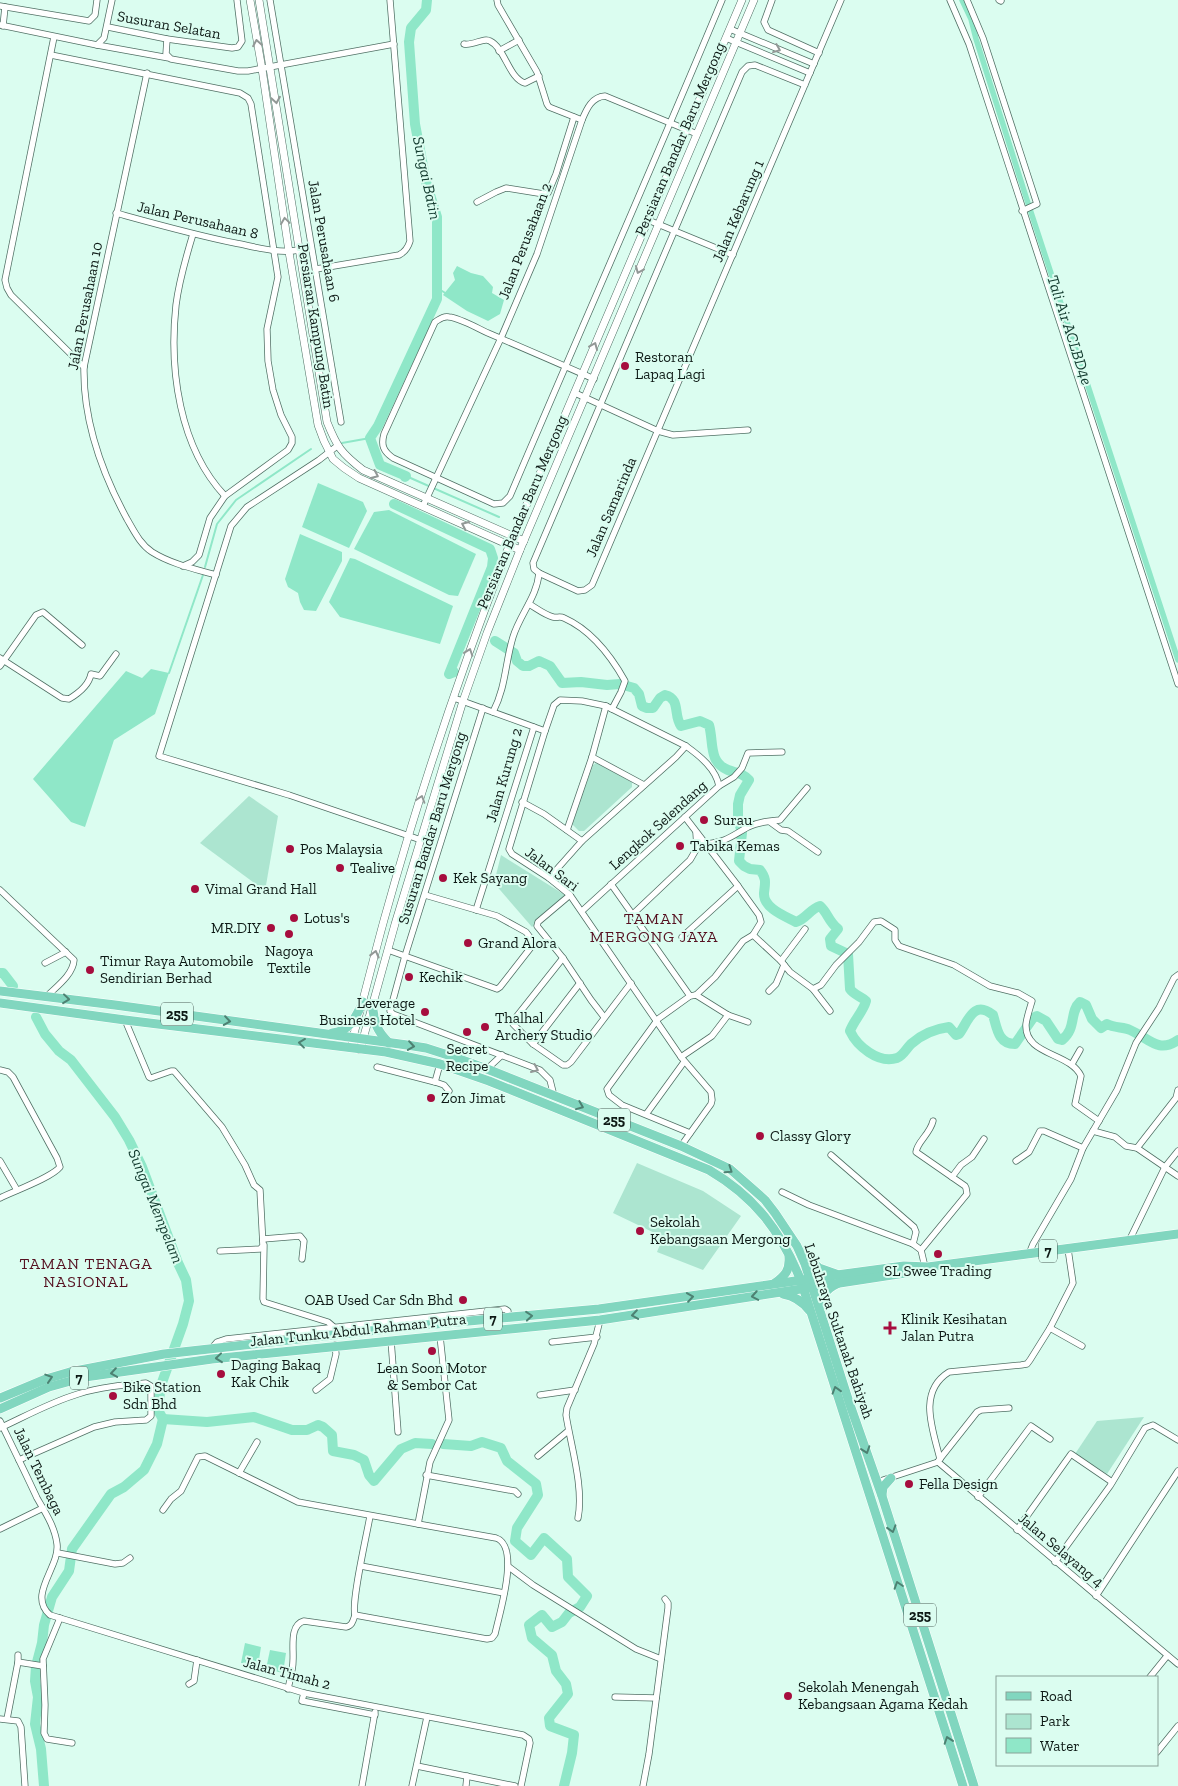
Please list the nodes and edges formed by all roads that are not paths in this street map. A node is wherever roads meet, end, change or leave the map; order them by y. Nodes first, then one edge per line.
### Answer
1 (98, 0) edge
2 (112, 0) edge
3 (236, 0) edge
4 (250, 0) edge
5 (259, 0) edge
6 (270, 0) edge
7 (390, 0) edge
8 (497, 0) edge
9 (722, 0) edge
10 (742, 0) edge
11 (754, 0) edge
12 (772, 0) edge
13 (842, 0) edge
14 (950, 0) edge
15 (967, 0) edge
16 (3, 6) edge
17 (1, 26) edge
18 (108, 27) junction
19 (730, 29) junction
20 (740, 34) junction
21 (54, 37) junction
22 (167, 38) junction
23 (726, 38) junction
24 (519, 40) junction
25 (736, 42) junction
26 (394, 44) junction
27 (464, 44) dead end
28 (97, 45) junction
29 (499, 51) junction
30 (819, 53) junction
31 (51, 55) junction
32 (171, 59) junction
33 (814, 64) junction
34 (281, 65) junction
35 (271, 67) junction
36 (262, 69) junction
37 (147, 73) junction
38 (810, 73) junction
39 (539, 76) junction
40 (805, 85) junction
41 (574, 117) junction
42 (582, 120) junction
43 (670, 122) junction
44 (687, 129) junction
45 (697, 134) junction
46 (556, 174) junction
47 (564, 175) junction
48 (478, 202) dead end
49 (1027, 209) junction
50 (116, 213) junction
51 (648, 220) junction
52 (659, 224) junction
53 (674, 232) junction
54 (193, 234) junction
55 (299, 250) junction
56 (273, 251) junction
57 (289, 252) junction
58 (733, 255) junction
59 (316, 269) junction
60 (500, 338) junction
61 (565, 366) junction
62 (84, 367) junction
63 (582, 374) junction
64 (594, 379) junction
65 (575, 393) junction
66 (585, 398) junction
67 (601, 404) junction
68 (341, 422) dead end
69 (748, 430) dead end
70 (658, 431) junction
71 (337, 446) junction
72 (329, 452) junction
73 (435, 480) junction
74 (428, 494) junction
75 (225, 496) junction
76 (423, 506) junction
77 (513, 536) junction
78 (524, 541) junction
79 (509, 546) junction
80 (520, 550) junction
81 (183, 566) junction
82 (539, 573) junction
83 (216, 575) junction
84 (529, 604) junction
85 (82, 645) dead end
86 (116, 654) dead end
87 (1, 662) edge
88 (1178, 684) edge
89 (454, 698) junction
90 (463, 701) junction
91 (557, 702) joint
92 (606, 706) junction
93 (482, 708) junction
94 (612, 709) junction
95 (494, 712) junction
96 (534, 727) junction
97 (545, 731) junction
98 (686, 746) junction
99 (782, 752) dead end
100 (592, 757) junction
101 (644, 785) junction
102 (719, 786) junction
103 (807, 788) dead end
104 (522, 802) junction
105 (685, 817) junction
106 (770, 822) junction
107 (567, 830) junction
108 (696, 832) junction
109 (410, 836) junction
110 (421, 840) junction
111 (582, 841) junction
112 (706, 844) junction
113 (818, 852) dead end
114 (548, 878) junction
115 (611, 884) junction
116 (738, 886) junction
117 (0, 890) edge
118 (425, 894) junction
119 (570, 895) junction
120 (476, 910) junction
121 (582, 911) junction
122 (633, 914) junction
123 (805, 929) dead end
124 (753, 935) junction
125 (682, 937) dead end
126 (388, 950) junction
127 (66, 952) junction
128 (405, 956) junction
129 (563, 958) junction
130 (45, 963) dead end
131 (782, 963) junction
132 (1178, 975) edge
133 (580, 983) junction
134 (631, 983) junction
135 (813, 990) junction
136 (0, 991) edge
137 (769, 991) dead end
138 (693, 996) junction
139 (46, 997) junction
140 (0, 1003) edge
141 (368, 1003) junction
142 (830, 1011) dead end
143 (728, 1015) junction
144 (604, 1018) junction
145 (124, 1020) junction
146 (657, 1022) junction
147 (748, 1022) dead end
148 (319, 1033) junction
149 (358, 1039) junction
150 (389, 1043) junction
151 (533, 1044) junction
152 (355, 1049) junction
153 (1080, 1050) dead end
154 (502, 1055) junction
155 (683, 1060) junction
156 (440, 1064) junction
157 (1072, 1064) junction
158 (377, 1067) dead end
159 (487, 1069) junction
160 (0, 1070) edge
161 (435, 1082) junction
162 (1178, 1090) edge
163 (449, 1091) dead end
164 (554, 1096) junction
165 (646, 1114) junction
166 (933, 1121) dead end
167 (1099, 1121) junction
168 (1093, 1131) junction
169 (690, 1133) junction
170 (984, 1139) dead end
171 (681, 1146) junction
172 (1083, 1148) junction
173 (1137, 1148) junction
174 (1178, 1151) edge
175 (830, 1155) dead end
176 (0, 1161) edge
177 (1016, 1161) dead end
178 (1165, 1167) junction
179 (1178, 1176) edge
180 (952, 1177) junction
181 (17, 1190) junction
182 (782, 1192) dead end
183 (0, 1198) edge
184 (1178, 1234) edge
185 (1129, 1241) junction
186 (264, 1242) junction
187 (913, 1244) junction
188 (797, 1246) junction
189 (1068, 1249) junction
190 (921, 1250) junction
191 (220, 1251) dead end
192 (788, 1252) junction
193 (1030, 1254) junction
194 (302, 1259) dead end
195 (922, 1267) junction
196 (838, 1279) junction
197 (806, 1284) junction
198 (774, 1289) junction
199 (816, 1313) junction
200 (600, 1320) junction
201 (1050, 1328) junction
202 (335, 1331) junction
203 (440, 1336) junction
204 (597, 1338) junction
205 (391, 1340) junction
206 (552, 1342) dead end
207 (335, 1345) junction
208 (1082, 1346) dead end
209 (73, 1380) junction
210 (316, 1390) dead end
211 (575, 1390) junction
212 (78, 1394) junction
213 (540, 1395) dead end
214 (0, 1398) edge
215 (0, 1408) edge
216 (1008, 1408) dead end
217 (1, 1425) edge
218 (568, 1431) junction
219 (398, 1432) dead end
220 (1050, 1439) dead end
221 (1178, 1440) edge
222 (257, 1442) dead end
223 (538, 1456) dead end
224 (19, 1460) junction
225 (939, 1460) junction
226 (1178, 1471) edge
227 (240, 1473) junction
228 (426, 1475) junction
229 (891, 1478) junction
230 (877, 1482) junction
231 (1111, 1484) junction
232 (866, 1486) junction
233 (518, 1494) dead end
234 (882, 1496) junction
235 (978, 1497) junction
236 (42, 1508) junction
237 (163, 1510) dead end
238 (370, 1516) junction
239 (578, 1518) dead end
240 (418, 1524) junction
241 (0, 1529) edge
242 (1017, 1530) junction
243 (58, 1553) junction
244 (130, 1558) dead end
245 (1055, 1562) junction
246 (361, 1566) junction
247 (509, 1567) junction
248 (504, 1593) junction
249 (1096, 1596) junction
250 (665, 1599) dead end
251 (356, 1615) junction
252 (60, 1618) junction
253 (18, 1655) dead end
254 (1167, 1656) junction
255 (661, 1659) junction
256 (197, 1660) junction
257 (18, 1662) junction
258 (1178, 1664) edge
259 (39, 1665) junction
260 (1151, 1676) edge
261 (189, 1684) dead end
262 (288, 1689) junction
263 (304, 1693) junction
264 (615, 1697) dead end
265 (656, 1698) junction
266 (376, 1707) junction
267 (374, 1716) junction
268 (427, 1717) junction
269 (3, 1719) edge
270 (1178, 1728) edge
271 (72, 1743) dead end
272 (1158, 1751) edge
273 (416, 1766) junction
274 (467, 1776) junction
275 (25, 1786) edge
276 (362, 1786) edge
277 (412, 1786) edge
278 (466, 1786) edge
279 (515, 1786) edge
280 (521, 1786) edge
281 (643, 1786) edge
282 (963, 1786) edge
283 (974, 1786) edge

1 - 16 street
2 - 18 street
3 - 22 street, Susuran Selatan
36 -> 4 street, Persiaran Kampung Batin
5 - 35 street, Persiaran Kampung Batin
6 - 34 street, Jalan Perusahaan 6
7 - 26 street
8 - 24 street
9 - 43 street
10 - 19 street, Persiaran Bandar Baru Mergong
11 - 20 street, Persiaran Bandar Baru Mergong
12 - 30 street
13 - 30 street, Jalan Kebarung 1
14 - 49 street
15 - 49 street
16 - 17 street
17 - 21 street
18 - 22 street, Susuran Selatan
18 - 28 street
19 - 20 street
19 - 23 street, Persiaran Bandar Baru Mergong
20 - 25 street, Persiaran Bandar Baru Mergong
20 -> 33 street
21 - 28 street
21 - 31 street
22 - 32 street
23 - 25 street
23 - 44 street, Persiaran Bandar Baru Mergong
24 - 29 street
24 - 39 street
25 - 38 street
25 - 45 street, Persiaran Bandar Baru Mergong
26 - 34 street
26 - 59 street
27 - 29 street
28 - 32 street
29 - 39 street
30 - 33 street, Jalan Kebarung 1
31 - 37 street
31 - 62 street
32 - 36 street
33 - 38 street, Jalan Kebarung 1
34 - 35 street
34 - 59 street, Jalan Perusahaan 6
35 - 36 street
35 -> 55 street, Persiaran Kampung Batin
57 -> 36 street, Persiaran Kampung Batin
37 - 50 street, Jalan Perusahaan 10
37 - 56 street
38 - 40 street, Jalan Kebarung 1
39 - 41 street
40 - 53 street
40 - 58 street, Jalan Kebarung 1
41 - 42 street
41 - 46 street
42 - 43 street, Jalan Perusahaan 2
42 - 47 street, Jalan Perusahaan 2
43 - 44 street, Jalan Perusahaan 2
43 - 61 street
44 - 45 street, Jalan Perusahaan 2
44 - 51 street, Persiaran Bandar Baru Mergong
45 - 52 street, Persiaran Bandar Baru Mergong
46 - 47 street
46 - 48 street
47 - 60 street, Jalan Perusahaan 2
49 - 88 street
50 - 54 street, Jalan Perusahaan 8
50 - 62 street, Jalan Perusahaan 10
51 - 52 street
63 -> 51 street, Persiaran Bandar Baru Mergong
52 - 53 street
52 -> 64 street, Persiaran Bandar Baru Mergong
53 - 58 street
53 - 67 street
54 - 56 street, Jalan Perusahaan 8
54 - 75 street
55 - 57 street, Jalan Perusahaan 8
55 - 71 street, Persiaran Kampung Batin
56 - 57 street, Jalan Perusahaan 8
56 - 75 street
57 - 72 street, Persiaran Kampung Batin
58 - 70 street, Jalan Kebarung 1
59 - 68 street, Jalan Perusahaan 6
60 - 61 street
60 - 73 street, Jalan Perusahaan 2
60 - 73 street
61 - 63 street
61 - 73 street
62 - 81 street, Jalan Perusahaan 10
63 - 64 street
63 - 65 street, Persiaran Bandar Baru Mergong
64 - 66 street, Persiaran Bandar Baru Mergong
65 - 66 street
65 - 77 street, Persiaran Bandar Baru Mergong
66 - 67 street
66 - 78 street, Persiaran Bandar Baru Mergong
67 - 70 street
67 - 82 street
69 - 70 street
70 - 82 street, Jalan Samarinda
71 - 72 street
71 -> 74 street, Persiaran Kampung Batin
72 - 76 street, Persiaran Kampung Batin
72 - 83 street
73 - 74 street, Jalan Perusahaan 2
74 - 76 street, Jalan Perusahaan 2
74 - 77 street, Persiaran Kampung Batin
75 - 81 street
79 -> 76 street, Persiaran Kampung Batin
77 - 78 street, Persiaran Kampung Batin
77 - 79 street, Persiaran Bandar Baru Mergong
78 - 80 street, Persiaran Bandar Baru Mergong
79 - 80 street, Persiaran Kampung Batin
89 -> 79 street, Persiaran Bandar Baru Mergong
80 - 90 street, Persiaran Bandar Baru Mergong
81 - 83 street, Jalan Perusahaan 10
82 - 84 street
83 - 109 street
84 - 94 street
84 - 95 street
85 - 87 street
86 - 87 street
89 - 90 street, Jalan Kurung 2
109 -> 89 street, Persiaran Bandar Baru Mergong
90 - 93 street, Jalan Kurung 2
90 - 110 street, Persiaran Bandar Baru Mergong
91 - 92 street, Lengkok Selendang
91 - 97 street, Jalan Sari
92 - 94 street, Lengkok Selendang
92 - 100 street
93 - 95 street, Jalan Kurung 2
93 - 118 street, Susuran Bandar Baru Mergong
94 - 98 street, Lengkok Selendang
95 - 96 street, Jalan Kurung 2
96 - 97 street
96 - 120 street, Jalan Kurung 2
97 - 104 street, Jalan Sari
98 - 101 street
98 - 102 street, Lengkok Selendang
99 - 102 street
100 - 101 street
100 - 107 street
101 - 111 street
102 - 105 street, Lengkok Selendang
103 - 106 street
104 - 107 street
104 - 114 street, Jalan Sari
105 - 108 street
105 - 115 street, Lengkok Selendang
106 - 112 street
106 - 113 street
107 - 111 street
108 - 112 street
108 - 122 street
109 - 110 street
141 -> 109 street, Persiaran Bandar Baru Mergong
110 - 126 street, Persiaran Bandar Baru Mergong
111 - 114 street
112 - 116 street
114 - 119 street, Jalan Sari
115 - 121 street, Lengkok Selendang
115 - 122 street
116 - 124 street
116 - 125 street
117 - 127 street
118 - 120 street
118 - 128 street, Susuran Bandar Baru Mergong
119 - 121 street, Jalan Sari
119 - 129 street
120 - 128 street
121 - 134 street, Jalan Sari
122 - 138 street
123 - 131 street
124 - 131 street
124 - 138 street
126 - 128 street
126 - 141 street, Persiaran Bandar Baru Mergong
127 - 130 street
127 - 139 street
128 - 154 street, Susuran Bandar Baru Mergong
129 - 133 street
129 - 151 street
131 - 135 street
131 - 137 street
132 - 167 street
133 - 144 street
133 - 151 street
134 - 144 street
134 - 146 street, Jalan Sari
135 - 142 street
135 - 157 street
136 - 139 main road, Lebuhraya Sultanah Bahiyah / 255
138 - 143 street
138 - 146 street
139 -> 148 main road, Lebuhraya Sultanah Bahiyah / 255
140 - 145 main road, Lebuhraya Sultanah Bahiyah / 255
141 - 148 main road
141 - 149 street, Persiaran Bandar Baru Mergong
141 - 150 main road
143 - 147 street
143 - 155 street
144 - 151 street
152 -> 145 main road, Lebuhraya Sultanah Bahiyah / 255
145 - 186 street
146 - 155 street, Jalan Sari
146 - 165 street
148 - 149 main road, Lebuhraya Sultanah Bahiyah / 255
149 - 150 main road, Lebuhraya Sultanah Bahiyah / 255
149 - 152 street, Persiaran Bandar Baru Mergong
150 -> 159 main road, Lebuhraya Sultanah Bahiyah / 255
152 - 156 main road, Lebuhraya Sultanah Bahiyah / 255
153 - 157 street
154 - 159 street
154 -> 164 street
155 - 165 street
155 - 169 street, Jalan Sari
156 - 161 street
156 - 192 main road, Lebuhraya Sultanah Bahiyah / 255
157 - 167 street
158 - 161 street
159 - 164 main road, Lebuhraya Sultanah Bahiyah / 255
160 - 181 street
161 - 163 street
162 - 173 street
164 -> 171 main road, Lebuhraya Sultanah Bahiyah / 255
165 - 169 street
166 - 180 street
167 - 168 street
168 - 172 street
168 - 173 street
169 - 171 street
170 - 180 street
171 -> 188 main road, Lebuhraya Sultanah Bahiyah / 255
172 - 177 street
172 - 193 street
173 - 178 street
174 - 178 street
175 - 187 street
176 - 181 street
178 - 179 street
178 - 185 street
180 - 190 street
181 - 183 street
182 - 187 street
184 - 185 main road, 7
185 - 189 main road, 7
186 - 191 street
186 - 194 street
186 - 202 street
187 - 190 street
188 - 196 main road
188 - 197 main road, Lebuhraya Sultanah Bahiyah / 255
189 - 193 main road, 7
189 - 201 street
190 - 195 street
192 - 197 main road, Lebuhraya Sultanah Bahiyah / 255
192 - 198 main road
193 - 195 main road, 7
195 - 196 main road, 7
196 - 197 main road, 7
196 - 199 main road
197 - 198 main road, Jalan Tunku Abdul Rahman Putra / 7
197 - 199 main road, Lebuhraya Sultanah Bahiyah / 255
198 - 199 main road
198 -> 200 main road, Jalan Tunku Abdul Rahman Putra / 7
202 -> 198 main road, Jalan Tunku Abdul Rahman Putra / 7
199 -> 230 main road, Lebuhraya Sultanah Bahiyah / 255
232 -> 199 main road, Lebuhraya Sultanah Bahiyah / 255
200 - 203 main road, Jalan Tunku Abdul Rahman Putra / 7
200 - 204 street
201 - 208 street
201 - 225 street
214 -> 202 main road, Jalan Tunku Abdul Rahman Putra / 7
203 - 205 main road, Jalan Tunku Abdul Rahman Putra / 7
203 - 228 street
204 - 206 street
204 - 211 street
205 - 207 main road, Jalan Tunku Abdul Rahman Putra / 7
205 - 219 street
207 -> 209 main road, Jalan Tunku Abdul Rahman Putra / 7
207 - 210 street
209 - 212 street
209 - 215 main road, Jalan Tunku Abdul Rahman Putra / 7
211 - 213 street
211 - 218 street
212 - 217 street
212 - 224 street
216 - 225 street
217 - 224 street, Jalan Tembaga
218 - 223 street
218 - 239 street
220 - 235 street
221 - 231 street
222 - 227 street
224 - 236 street, Jalan Tembaga
225 - 229 street
225 - 235 street, Jalan Selayang 4
226 - 249 street
227 - 237 street
227 - 238 street
228 - 233 street
228 - 240 street
229 - 230 street
229 - 234 main road
230 - 232 main road
230 - 234 main road, Lebuhraya Sultanah Bahiyah / 255
231 - 242 street
231 - 245 street
282 -> 232 main road, Lebuhraya Sultanah Bahiyah / 255
234 -> 283 main road, Lebuhraya Sultanah Bahiyah / 255
235 - 242 street, Jalan Selayang 4
236 - 241 street
236 - 243 street, Jalan Tembaga
238 - 240 street
238 - 246 street
240 - 247 street
242 - 245 street, Jalan Selayang 4
243 - 244 street
243 - 252 street, Jalan Timah 2
245 - 249 street, Jalan Selayang 4
246 - 248 street
246 - 251 street
247 - 248 street
247 - 255 street
248 - 251 street
249 - 254 street, Jalan Selayang 4
250 - 255 street
251 - 262 street
252 - 256 street, Jalan Timah 2
252 - 259 street
253 - 257 street
254 - 258 street, Jalan Selayang 4
254 - 260 street
255 - 265 street
256 - 261 street
256 - 262 street, Jalan Timah 2
257 - 259 street
257 - 269 street
259 - 271 street
262 - 263 street, Jalan Timah 2
263 - 266 street, Jalan Timah 2
263 - 267 street
264 - 265 street
265 - 281 street
266 - 267 street
266 - 268 street, Jalan Timah 2
267 - 276 street
268 - 273 street
268 - 280 street, Jalan Timah 2
269 - 275 street
270 - 272 street
273 - 274 street
273 - 277 street
274 - 278 street
274 - 279 street

